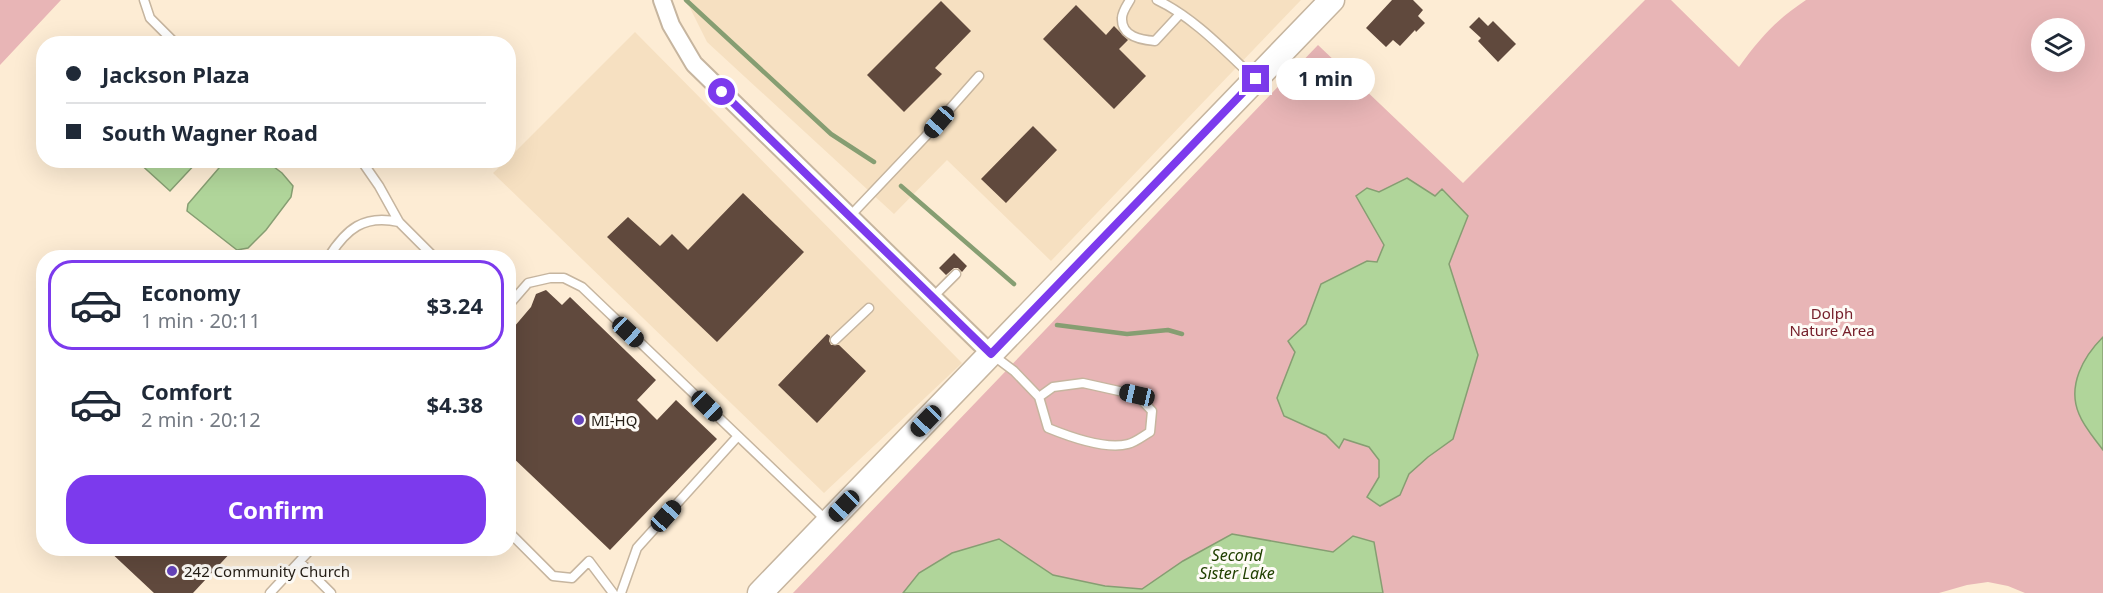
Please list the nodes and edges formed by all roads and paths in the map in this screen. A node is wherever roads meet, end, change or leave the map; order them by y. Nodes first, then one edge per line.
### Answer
1 (144, 0) edge
2 (662, 0) edge
3 (1130, 0) edge
4 (1157, 0) edge
5 (1332, 0) edge
6 (1180, 14) junction
7 (168, 36) edge
8 (979, 76) dead end
9 (1256, 79) junction
10 (367, 168) edge
11 (851, 215) junction
12 (399, 222) junction
13 (333, 250) edge
14 (427, 250) edge
15 (956, 274) dead end
16 (516, 297) edge
17 (933, 297) junction
18 (869, 308) dead end
19 (835, 340) dead end
20 (991, 354) junction
21 (1039, 397) junction
22 (738, 436) junction
23 (828, 523) junction
24 (516, 539) edge
25 (306, 556) edge
26 (300, 562) junction
27 (270, 593) edge
28 (331, 593) edge
29 (613, 593) edge
30 (621, 593) edge
31 (760, 593) edge

1 - 7 lane
2 - 11 street
3 - 6 lane
4 - 6 lane
5 - 9 main road
6 - 9 lane
8 - 11 lane
9 - 20 main road
10 - 12 lane
11 - 17 street
12 - 13 lane
12 - 14 lane
15 - 17 lane
16 - 22 lane
17 - 20 street
18 - 19 lane
20 - 21 lane
20 - 23 main road
21 - 21 lane
22 - 23 lane
22 - 30 lane
23 - 31 main road
24 - 29 lane
25 - 26 lane
26 - 27 lane
26 - 28 lane

